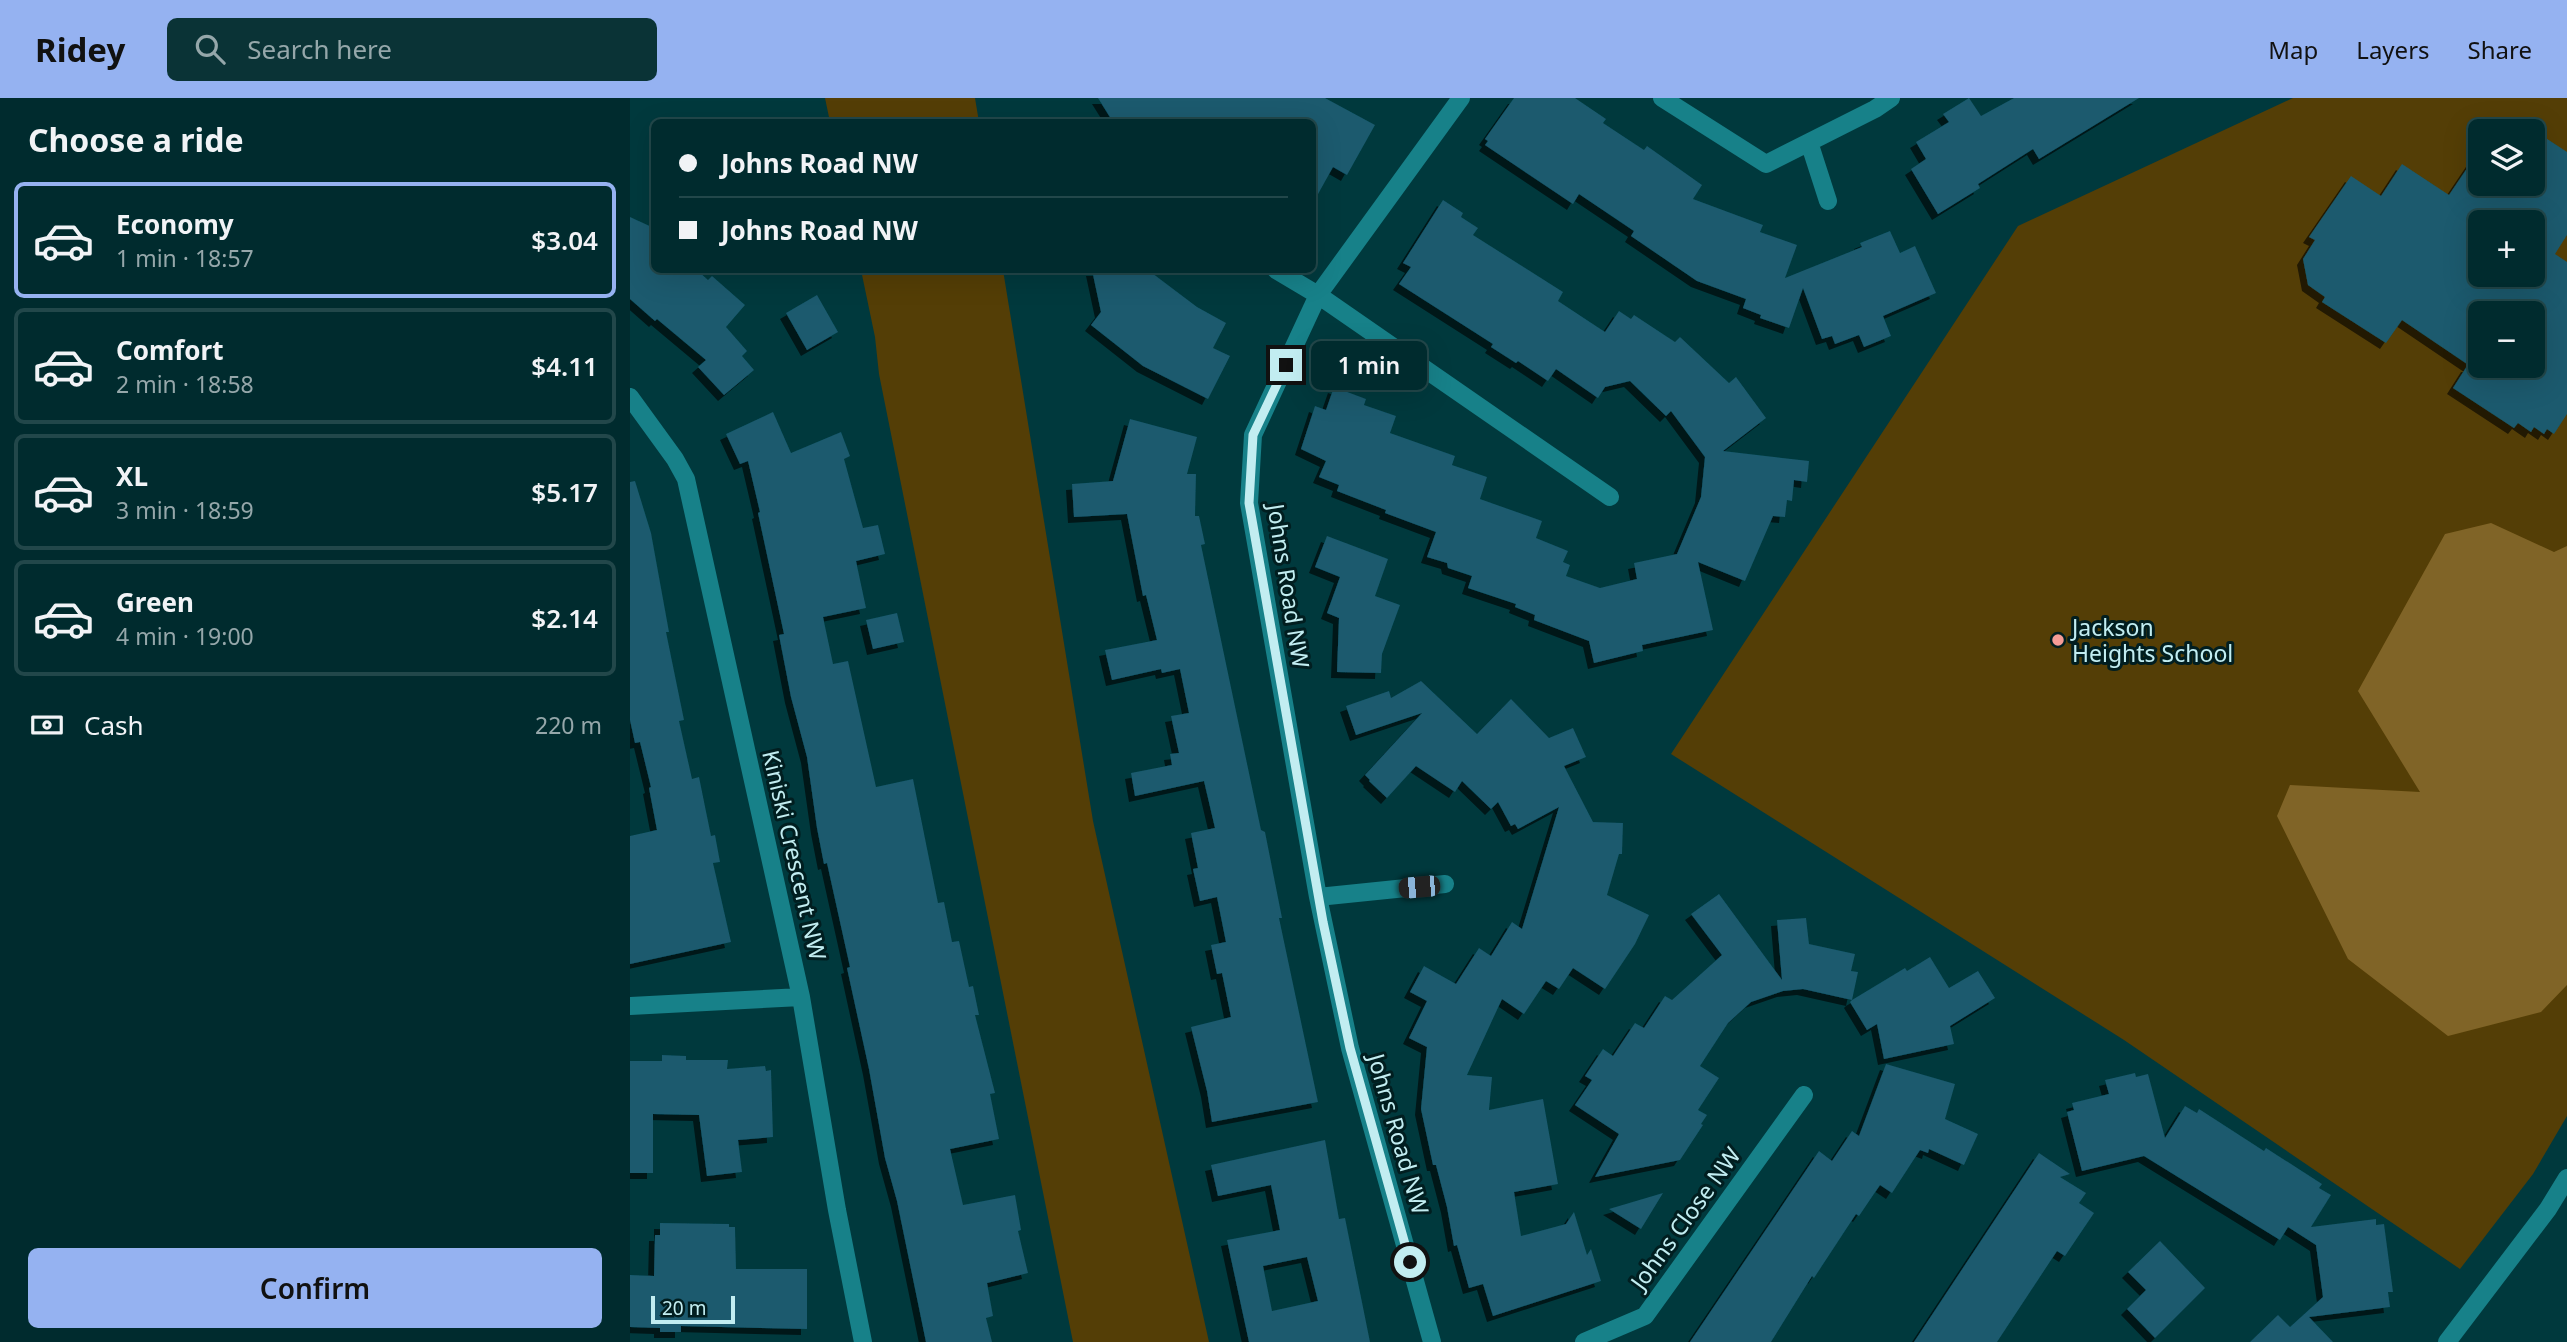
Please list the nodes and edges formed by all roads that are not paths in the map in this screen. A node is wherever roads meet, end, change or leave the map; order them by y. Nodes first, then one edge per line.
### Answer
1 (1461, 98) edge
2 (1662, 98) edge
3 (1891, 98) edge
4 (1809, 142) junction
5 (1828, 201) dead end
6 (1281, 273) edge
7 (1318, 295) junction
8 (630, 397) edge
9 (1610, 497) dead end
10 (1445, 884) dead end
11 (1318, 897) junction
12 (801, 998) junction
13 (630, 1006) edge
14 (1804, 1095) dead end
15 (2567, 1178) edge
16 (863, 1342) edge
17 (1432, 1342) edge
18 (1584, 1342) edge
19 (2447, 1342) edge

1 - 7 street, Johns Road NW
2 - 4 street
3 - 4 street
4 - 5 street
6 - 7 street
7 - 9 street
7 - 11 street, Johns Road NW
8 - 12 street, Kiniski Crescent NW
10 - 11 street
11 - 17 street, Johns Road NW
12 - 13 street
12 - 16 street, Kiniski Crescent NW
14 - 18 street, Johns Close NW
15 - 19 street

